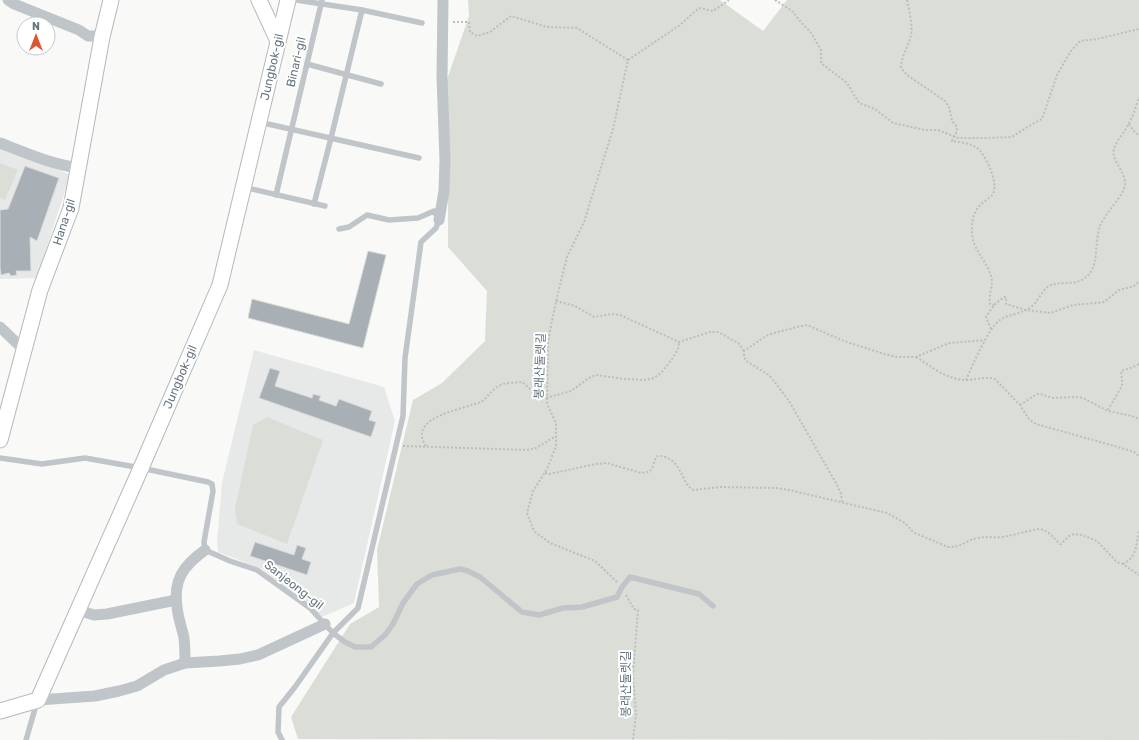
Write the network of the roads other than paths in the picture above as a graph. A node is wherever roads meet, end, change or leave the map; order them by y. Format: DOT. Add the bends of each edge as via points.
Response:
graph roads {
  1 [pos="8,0"];
  2 [pos="111,0"];
  3 [pos="259,0"];
  4 [pos="288,0"];
  5 [pos="296,0"];
  6 [pos="443,0"];
  7 [pos="322,2"];
  8 [pos="362,10"];
  9 [pos="422,23"];
  10 [pos="102,37"];
  11 [pos="278,41"];
  12 [pos="307,64"];
  13 [pos="347,75"];
  14 [pos="381,84"];
  15 [pos="258,122"];
  16 [pos="292,130"];
  17 [pos="331,138"];
  18 [pos="0,143"];
  19 [pos="419,158"];
  20 [pos="79,168"];
  21 [pos="243,187"];
  22 [pos="276,195"];
  23 [pos="314,204"];
  24 [pos="325,206"];
  25 [pos="439,220"];
  26 [pos="339,229"];
  27 [pos="0,327"];
  28 [pos="24,350"];
  29 [pos="1,433"];
  30 [pos="0,458"];
  31 [pos="142,468"];
  32 [pos="205,550"];
  33 [pos="176,600"];
  34 [pos="713,606"];
  35 [pos="78,610"];
  36 [pos="325,624"];
  37 [pos="333,633"];
  38 [pos="185,663"];
  39 [pos="38,700"];
  40 [pos="0,711"];
  41 [pos="26,740"];
  42 [pos="282,740"];
  1 -- 10 [label="street" via="88,36"];
  2 -- 10 [label="street, Hana-gil"];
  3 -- 11 [label="street"];
  4 -- 11 [label="street, Jungbok-gil"];
  5 -- 7 [label="lane"];
  6 -- 25 [label="street" via="445,160 444,191"];
  7 -- 8 [label="lane"];
  7 -- 12 [label="lane, Binari-gil"];
  8 -- 9 [label="lane"];
  8 -- 13 [label="lane"];
  10 -- 20 [label="street, Hana-gil"];
  11 -- 15 [label="street, Jungbok-gil"];
  12 -- 13 [label="lane"];
  12 -- 16 [label="lane, Binari-gil"];
  13 -- 14 [label="lane"];
  13 -- 17 [label="lane"];
  15 -- 16 [label="lane"];
  15 -- 21 [label="street, Jungbok-gil"];
  16 -- 17 [label="lane"];
  16 -- 22 [label="lane, Binari-gil"];
  17 -- 19 [label="lane"];
  17 -- 23 [label="lane"];
  18 -- 20 [label="street" via="40,158"];
  20 -- 28 [label="street, Hana-gil" via="71,208 40,290"];
  21 -- 22 [label="lane"];
  21 -- 31 [label="street, Jungbok-gil" via="220,285"];
  22 -- 23 [label="lane"];
  23 -- 24 [label="lane"];
  25 -- 26 [label="lane" via="434,211 418,218 389,220 367,215 349,227"];
  25 -- 37 [label="lane" via="436,228 421,242 405,358 403,416 358,608"];
  27 -- 28 [label="street"];
  28 -- 29 [label="street, Hana-gil"];
  30 -- 31 [label="lane" via="42,464 85,458"];
  31 -- 32 [label="lane" via="212,484"];
  31 -- 35 [label="street, Jungbok-gil"];
  32 -- 33 [label="street" via="196,556 180,575"];
  32 -- 36 [label="lane, Sanjeong-gil" via="257,570 310,608"];
  33 -- 35 [label="street" via="106,614 94,615"];
  33 -- 38 [label="street" via="184,639"];
  34 -- 37 [label="lane, Sanjeong-gil" via="699,594 630,577 617,597 539,615 522,612 480,577 460,569 432,575 418,584 403,603 385,635 371,647 355,647"];
  35 -- 39 [label="street, Jungbok-gil"];
  36 -- 37 [label="lane, Sanjeong-gil"];
  36 -- 38 [label="street" via="258,655"];
  37 -- 42 [label="lane" via="279,707 278,732"];
  38 -- 39 [label="street" via="164,670 137,686 119,691 95,696"];
  39 -- 40 [label="street"];
  39 -- 41 [label="lane"];
}
